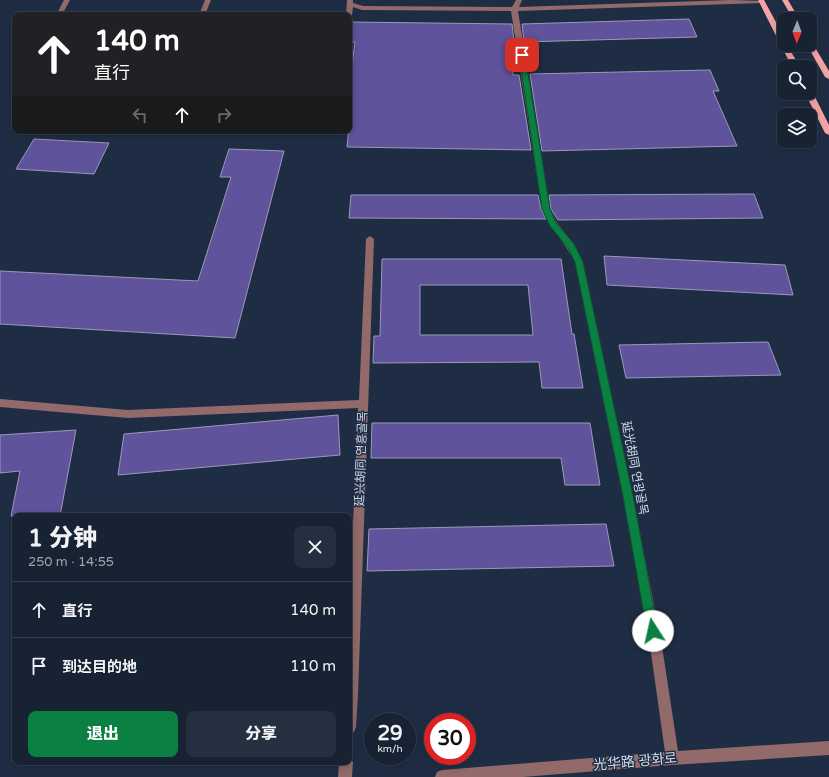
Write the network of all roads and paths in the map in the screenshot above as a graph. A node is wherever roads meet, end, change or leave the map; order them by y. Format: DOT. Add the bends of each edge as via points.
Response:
graph roads {
  1 [pos="67,0"];
  2 [pos="208,0"];
  3 [pos="519,0"];
  4 [pos="784,0"];
  5 [pos="761,1"];
  6 [pos="350,2"];
  7 [pos="514,9"];
  8 [pos="61,12"];
  9 [pos="203,12"];
  10 [pos="349,12"];
  11 [pos="792,12"];
  12 [pos="777,30"];
  13 [pos="815,52"];
  14 [pos="829,77"];
  15 [pos="812,100"];
  16 [pos="829,133"];
  17 [pos="370,239"];
  18 [pos="0,403"];
  19 [pos="364,404"];
  20 [pos="352,694"];
  21 [pos="829,748"];
  22 [pos="672,758"];
  23 [pos="346,765"];
  24 [pos="345,777"];
  25 [pos="442,777"];
  1 -- 8 [label="street"];
  2 -- 9 [label="street"];
  3 -- 7 [label="street"];
  4 -- 11 [label="main road"];
  5 -- 7 [label="street"];
  5 -- 12 [label="main road"];
  6 -- 7 [label="street" via="362,8"];
  6 -- 10 [label="street"];
  7 -- 22 [label="street, 延光胡同 연광골목" via="546,209 579,262 628,496 656,646"];
  13 -- 14 [label="main road"];
  15 -- 16 [label="main road"];
  17 -- 19 [label="street, 延兴胡同 연흥골목"];
  18 -- 19 [label="street" via="128,414"];
  19 -- 20 [label="street, 延兴胡同 연흥골목"];
  21 -- 22 [label="street, 光华路 광화로"];
  22 -- 25 [label="street, 光华路 광화로"];
  23 -- 24 [label="street"];
}
